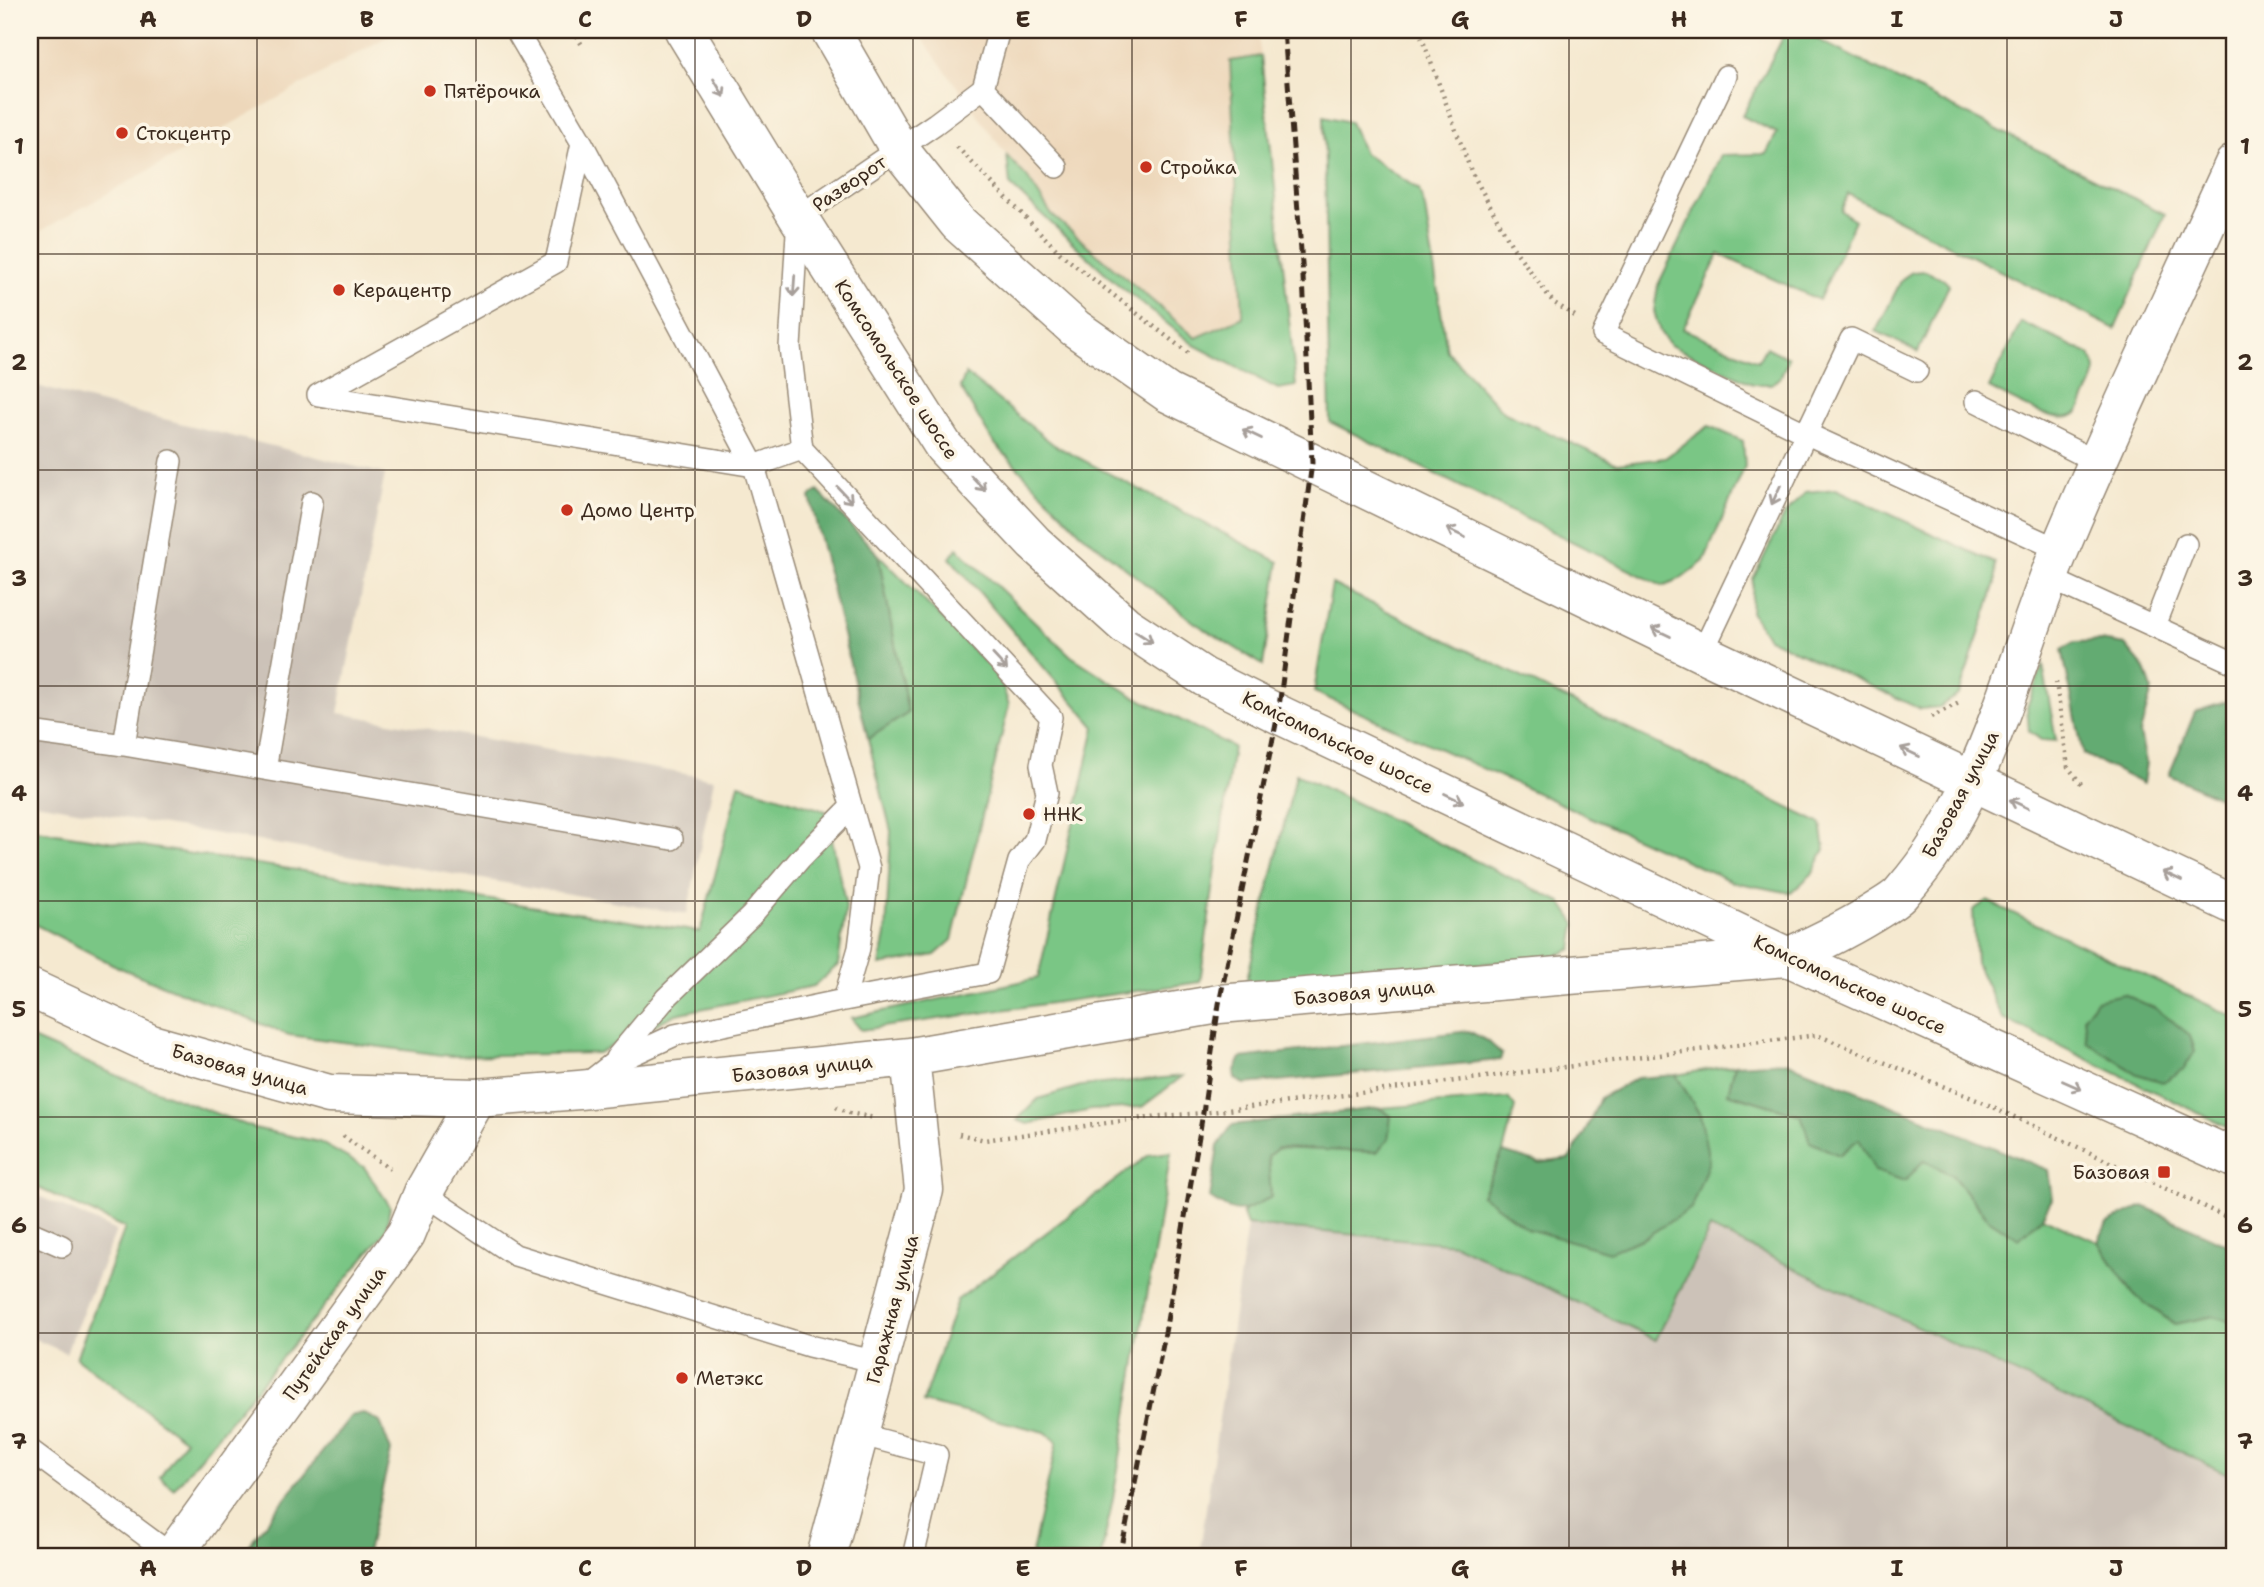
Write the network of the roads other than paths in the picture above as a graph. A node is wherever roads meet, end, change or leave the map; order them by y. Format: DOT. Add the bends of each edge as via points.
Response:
graph roads {
  1 [pos="516,30"];
  2 [pos="684,30"];
  3 [pos="830,30"];
  4 [pos="999,30"];
  5 [pos="1726,76"];
  6 [pos="983,88"];
  7 [pos="582,143"];
  8 [pos="900,149"];
  9 [pos="2234,164"];
  10 [pos="1057,167"];
  11 [pos="798,218"];
  12 [pos="1916,371"];
  13 [pos="1976,401"];
  14 [pos="1805,433"];
  15 [pos="802,449"];
  16 [pos="171,461"];
  17 [pos="2097,462"];
  18 [pos="754,466"];
  19 [pos="312,502"];
  20 [pos="2186,544"];
  21 [pos="2054,564"];
  22 [pos="2154,626"];
  23 [pos="1702,653"];
  24 [pos="2234,663"];
  25 [pos="30,732"];
  26 [pos="124,745"];
  27 [pos="265,769"];
  28 [pos="1972,782"];
  29 [pos="851,807"];
  30 [pos="672,839"];
  31 [pos="2234,905"];
  32 [pos="1788,957"];
  33 [pos="30,988"];
  34 [pos="844,1000"];
  35 [pos="910,1057"];
  36 [pos="612,1064"];
  37 [pos="579,1090"];
  38 [pos="477,1098"];
  39 [pos="2234,1158"];
  40 [pos="423,1193"];
  41 [pos="30,1232"];
  42 [pos="62,1246"];
  43 [pos="878,1362"];
  44 [pos="859,1434"];
  45 [pos="30,1450"];
  46 [pos="173,1556"];
  47 [pos="826,1557"];
  48 [pos="913,1557"];
  1 -- 7 [label="lane"];
  2 -- 11 [label="street, Комсомольское шоссе, one-way"];
  3 -- 8 [label="street"];
  4 -- 6 [label="lane"];
  5 -- 14 [label="lane" via="1603,334"];
  6 -- 8 [label="lane, Разворот"];
  6 -- 10 [label="lane"];
  7 -- 18 [label="lane"];
  7 -- 18 [label="lane" via="556,262 318,395"];
  8 -- 11 [label="lane, Разворот"];
  23 -- 8 [label="street, one-way" via="1168,393 1075,328 958,223"];
  9 -- 17 [label="street, Базовая улица"];
  11 -- 15 [label="lane, one-way" via="789,347"];
  11 -- 32 [label="street, Комсомольское шоссе, one-way" via="944,447 1034,543 1125,625 1204,677"];
  12 -- 14 [label="lane" via="1851,339"];
  13 -- 17 [label="lane"];
  14 -- 21 [label="lane"];
  14 -- 23 [label="lane, one-way"];
  15 -- 18 [label="lane"];
  15 -- 34 [label="lane, one-way" via="1051,717 1041,765 1047,793 1035,840 1019,861 988,973"];
  16 -- 26 [label="lane"];
  17 -- 21 [label="street, Базовая улица"];
  18 -- 29 [label="lane"];
  19 -- 27 [label="lane"];
  20 -- 22 [label="lane"];
  21 -- 22 [label="lane"];
  21 -- 28 [label="street, Базовая улица" via="1997,727"];
  22 -- 24 [label="lane"];
  28 -- 23 [label="street, one-way"];
  25 -- 26 [label="lane"];
  26 -- 27 [label="lane"];
  27 -- 30 [label="lane"];
  31 -- 28 [label="street, one-way"];
  28 -- 32 [label="street, Базовая улица" via="1938,844 1900,895 1850,929"];
  29 -- 34 [label="lane" via="869,868 859,948"];
  29 -- 36 [label="lane" via="751,916 666,998"];
  32 -- 35 [label="street, Базовая улица" via="1219,1004"];
  32 -- 39 [label="street, Комсомольское шоссе, one-way"];
  33 -- 38 [label="street, Базовая улица" via="151,1044 329,1094"];
  34 -- 36 [label="lane" via="675,1035"];
  35 -- 37 [label="street, Базовая улица"];
  35 -- 43 [label="street, Гаражная улица" via="924,1190"];
  36 -- 37 [label="lane"];
  37 -- 38 [label="street, Базовая улица"];
  38 -- 40 [label="street, Путейская улица"];
  40 -- 43 [label="lane" via="515,1255 809,1346"];
  40 -- 46 [label="street, Путейская улица" via="406,1234"];
  41 -- 42 [label="lane"];
  43 -- 44 [label="street, Гаражная улица"];
  44 -- 47 [label="street, Гаражная улица"];
  44 -- 48 [label="lane" via="937,1455"];
  45 -- 46 [label="lane"];
}
